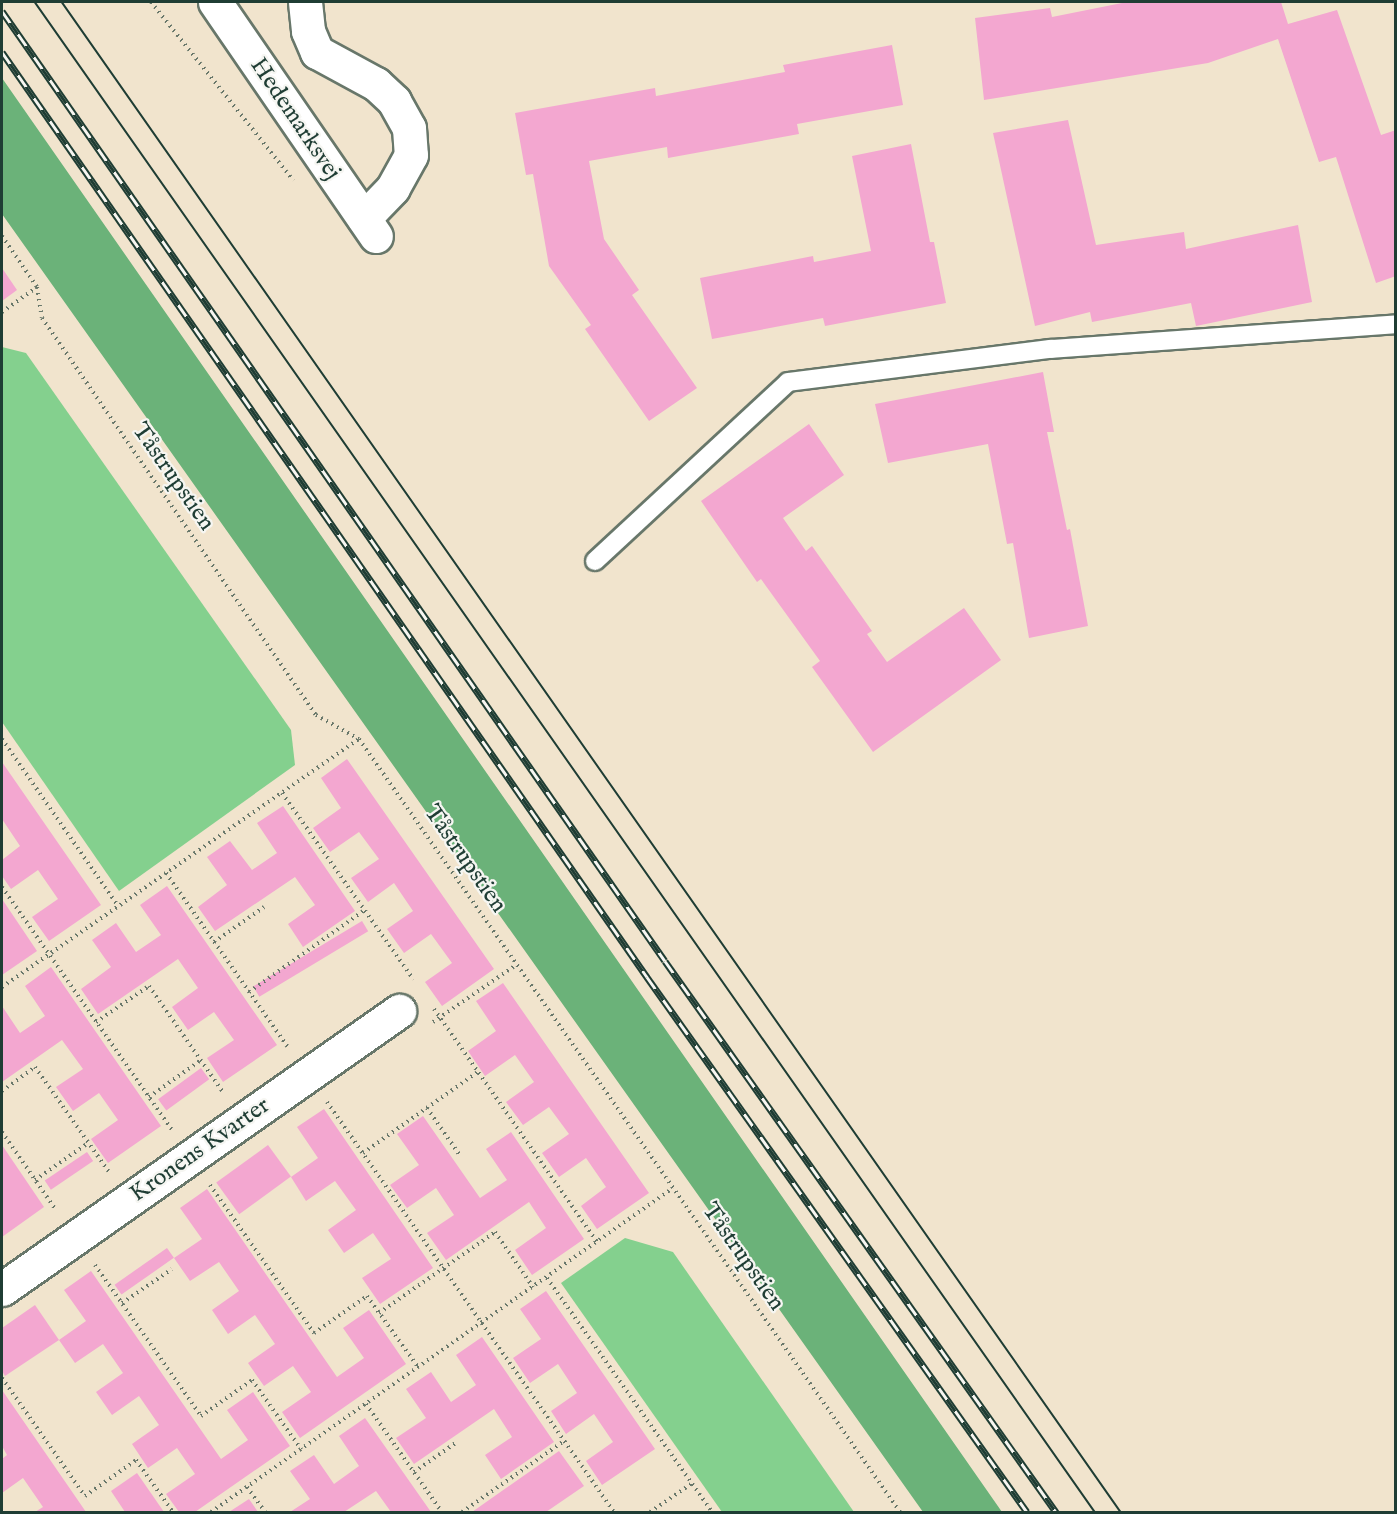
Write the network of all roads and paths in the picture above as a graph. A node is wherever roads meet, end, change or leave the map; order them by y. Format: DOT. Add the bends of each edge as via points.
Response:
graph roads {
  1 [pos="151,2"];
  2 [pos="215,2"];
  3 [pos="305,2"];
  4 [pos="297,187"];
  5 [pos="2,236"];
  6 [pos="38,287"];
  7 [pos="2,312"];
  8 [pos="1395,324"];
  9 [pos="596,561"];
  10 [pos="2,739"];
  11 [pos="359,739"];
  12 [pos="282,793"];
  13 [pos="166,873"];
  14 [pos="118,906"];
  15 [pos="264,907"];
  16 [pos="364,910"];
  17 [pos="214,942"];
  18 [pos="516,965"];
  19 [pos="2,987"];
  20 [pos="249,992"];
  21 [pos="409,999"];
  22 [pos="433,1007"];
  23 [pos="440,1017"];
  24 [pos="96,1022"];
  25 [pos="201,1060"];
  26 [pos="478,1072"];
  27 [pos="308,1075"];
  28 [pos="2,1091"];
  29 [pos="149,1097"];
  30 [pos="427,1108"];
  31 [pos="243,1120"];
  32 [pos="2,1132"];
  33 [pos="88,1143"];
  34 [pos="363,1153"];
  35 [pos="459,1154"];
  36 [pos="35,1180"];
  37 [pos="673,1188"];
  38 [pos="129,1200"];
  39 [pos="75,1237"];
  40 [pos="597,1242"];
  41 [pos="444,1268"];
  42 [pos="172,1269"];
  43 [pos="547,1278"];
  44 [pos="533,1287"];
  45 [pos="2,1289"];
  46 [pos="122,1304"];
  47 [pos="380,1313"];
  48 [pos="482,1323"];
  49 [pos="2,1378"];
  50 [pos="366,1404"];
  51 [pos="564,1441"];
  52 [pos="457,1442"];
  53 [pos="301,1449"];
  54 [pos="414,1472"];
  55 [pos="692,1484"];
  56 [pos="247,1487"];
  57 [pos="173,1512"];
  58 [pos="211,1512"];
  59 [pos="265,1512"];
  60 [pos="442,1512"];
  61 [pos="462,1512"];
  62 [pos="614,1512"];
  63 [pos="650,1512"];
  64 [pos="712,1512"];
  65 [pos="900,1512"];
  1 -- 4 [label="path"];
  2 -- 3 [label="street, Hedemarksvej" via="370,227 411,155 409,128 394,101 376,84 317,52 308,31"];
  5 -- 6 [label="path, Tåstrupstien"];
  6 -- 7 [label="path"];
  6 -- 11 [label="path, Tåstrupstien" via="42,318 316,716"];
  8 -- 9 [label="lane" via="1052,349 788,382"];
  10 -- 14 [label="path"];
  11 -- 12 [label="path"];
  11 -- 18 [label="path, Tåstrupstien"];
  12 -- 13 [label="path"];
  12 -- 16 [label="path"];
  13 -- 14 [label="path"];
  13 -- 17 [label="path"];
  14 -- 19 [label="path"];
  15 -- 17 [label="path"];
  16 -- 20 [label="path"];
  16 -- 21 [label="path"];
  17 -- 20 [label="path"];
  18 -- 23 [label="path"];
  18 -- 37 [label="path, Tåstrupstien"];
  20 -- 27 [label="path"];
  21 -- 23 [label="path" via="422,1029"];
  21 -- 27 [label="street, Kronens Kvarter"];
  22 -- 23 [label="path"];
  23 -- 26 [label="path"];
  24 -- 25 [label="path" via="148,986"];
  25 -- 29 [label="path"];
  25 -- 31 [label="path"];
  26 -- 30 [label="path"];
  26 -- 40 [label="path"];
  27 -- 31 [label="street, Kronens Kvarter"];
  27 -- 34 [label="path"];
  28 -- 33 [label="path" via="35,1067"];
  30 -- 34 [label="path"];
  30 -- 35 [label="path"];
  31 -- 38 [label="street, Kronens Kvarter"];
  32 -- 36 [label="path"];
  33 -- 36 [label="path"];
  33 -- 38 [label="path"];
  34 -- 41 [label="path"];
  36 -- 39 [label="path"];
  37 -- 40 [label="path"];
  37 -- 65 [label="path, Tåstrupstien"];
  38 -- 39 [label="street, Kronens Kvarter"];
  39 -- 45 [label="street, Kronens Kvarter"];
  39 -- 46 [label="path"];
  40 -- 43 [label="path"];
  41 -- 44 [label="path" via="495,1232"];
  41 -- 47 [label="path"];
  41 -- 48 [label="path"];
  42 -- 46 [label="path"];
  43 -- 44 [label="path"];
  43 -- 55 [label="path"];
  44 -- 48 [label="path"];
  46 -- 53 [label="path" via="201,1416 252,1380"];
  48 -- 50 [label="path"];
  48 -- 51 [label="path"];
  49 -- 57 [label="path" via="85,1496 136,1460"];
  50 -- 53 [label="path"];
  50 -- 54 [label="path"];
  51 -- 61 [label="path"];
  51 -- 62 [label="path"];
  52 -- 54 [label="path"];
  53 -- 56 [label="path"];
  54 -- 60 [label="path"];
  55 -- 63 [label="path"];
  55 -- 64 [label="path"];
  56 -- 58 [label="path"];
  56 -- 59 [label="path"];
}
